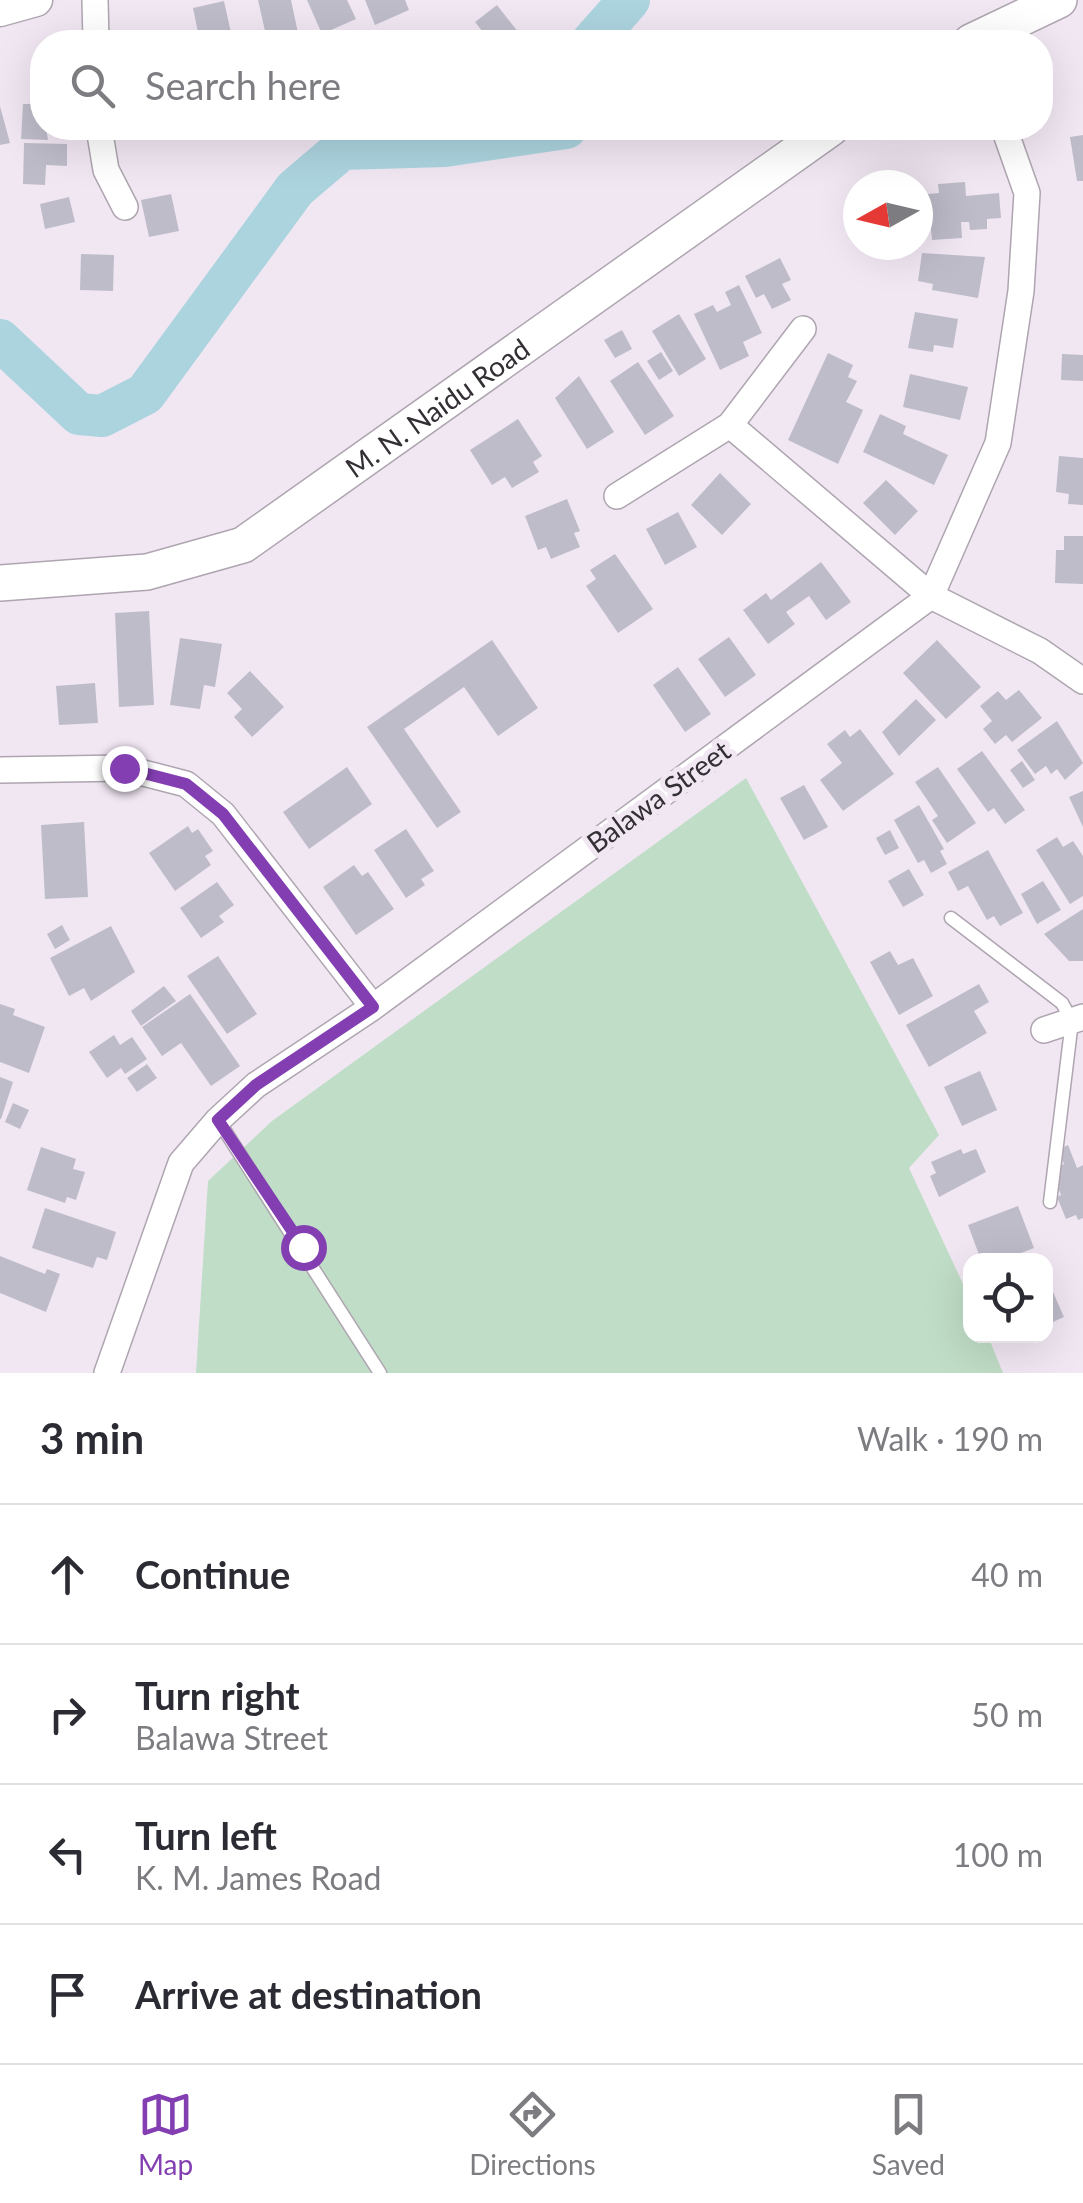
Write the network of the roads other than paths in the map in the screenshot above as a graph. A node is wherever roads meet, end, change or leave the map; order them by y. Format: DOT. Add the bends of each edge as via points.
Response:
graph roads {
  1 [pos="36,0"];
  2 [pos="95,0"];
  3 [pos="1059,0"];
  4 [pos="0,10"];
  5 [pos="96,30"];
  6 [pos="997,30"];
  7 [pos="101,140"];
  8 [pos="814,140"];
  9 [pos="1008,140"];
  10 [pos="125,207"];
  11 [pos="802,329"];
  12 [pos="730,424"];
  13 [pos="618,496"];
  14 [pos="0,583"];
  15 [pos="932,596"];
  16 [pos="1082,676"];
  17 [pos="0,770"];
  18 [pos="951,918"];
  19 [pos="373,1007"];
  20 [pos="1078,1019"];
  21 [pos="1044,1030"];
  22 [pos="218,1120"];
  23 [pos="1050,1202"];
  24 [pos="107,1373"];
  25 [pos="380,1373"];
  1 -- 4 [label="street"];
  2 -- 5 [label="street"];
  3 -- 6 [label="main road"];
  7 -- 10 [label="street" via="106,170"];
  8 -- 14 [label="main road, M. N. Naidu Road" via="243,545 148,572"];
  9 -- 15 [label="street" via="1027,193 998,443"];
  11 -- 12 [label="street"];
  12 -- 13 [label="street"];
  12 -- 15 [label="street"];
  15 -- 16 [label="street"];
  15 -- 19 [label="street, Balawa Street"];
  17 -- 19 [label="street" via="124,768 186,784 223,814"];
  18 -- 20 [label="lane"];
  19 -- 22 [label="street, Balawa Street" via="256,1085"];
  20 -- 21 [label="street"];
  20 -- 23 [label="lane"];
  22 -- 24 [label="street, Balawa Street" via="181,1163"];
  22 -- 25 [label="lane"];
}
